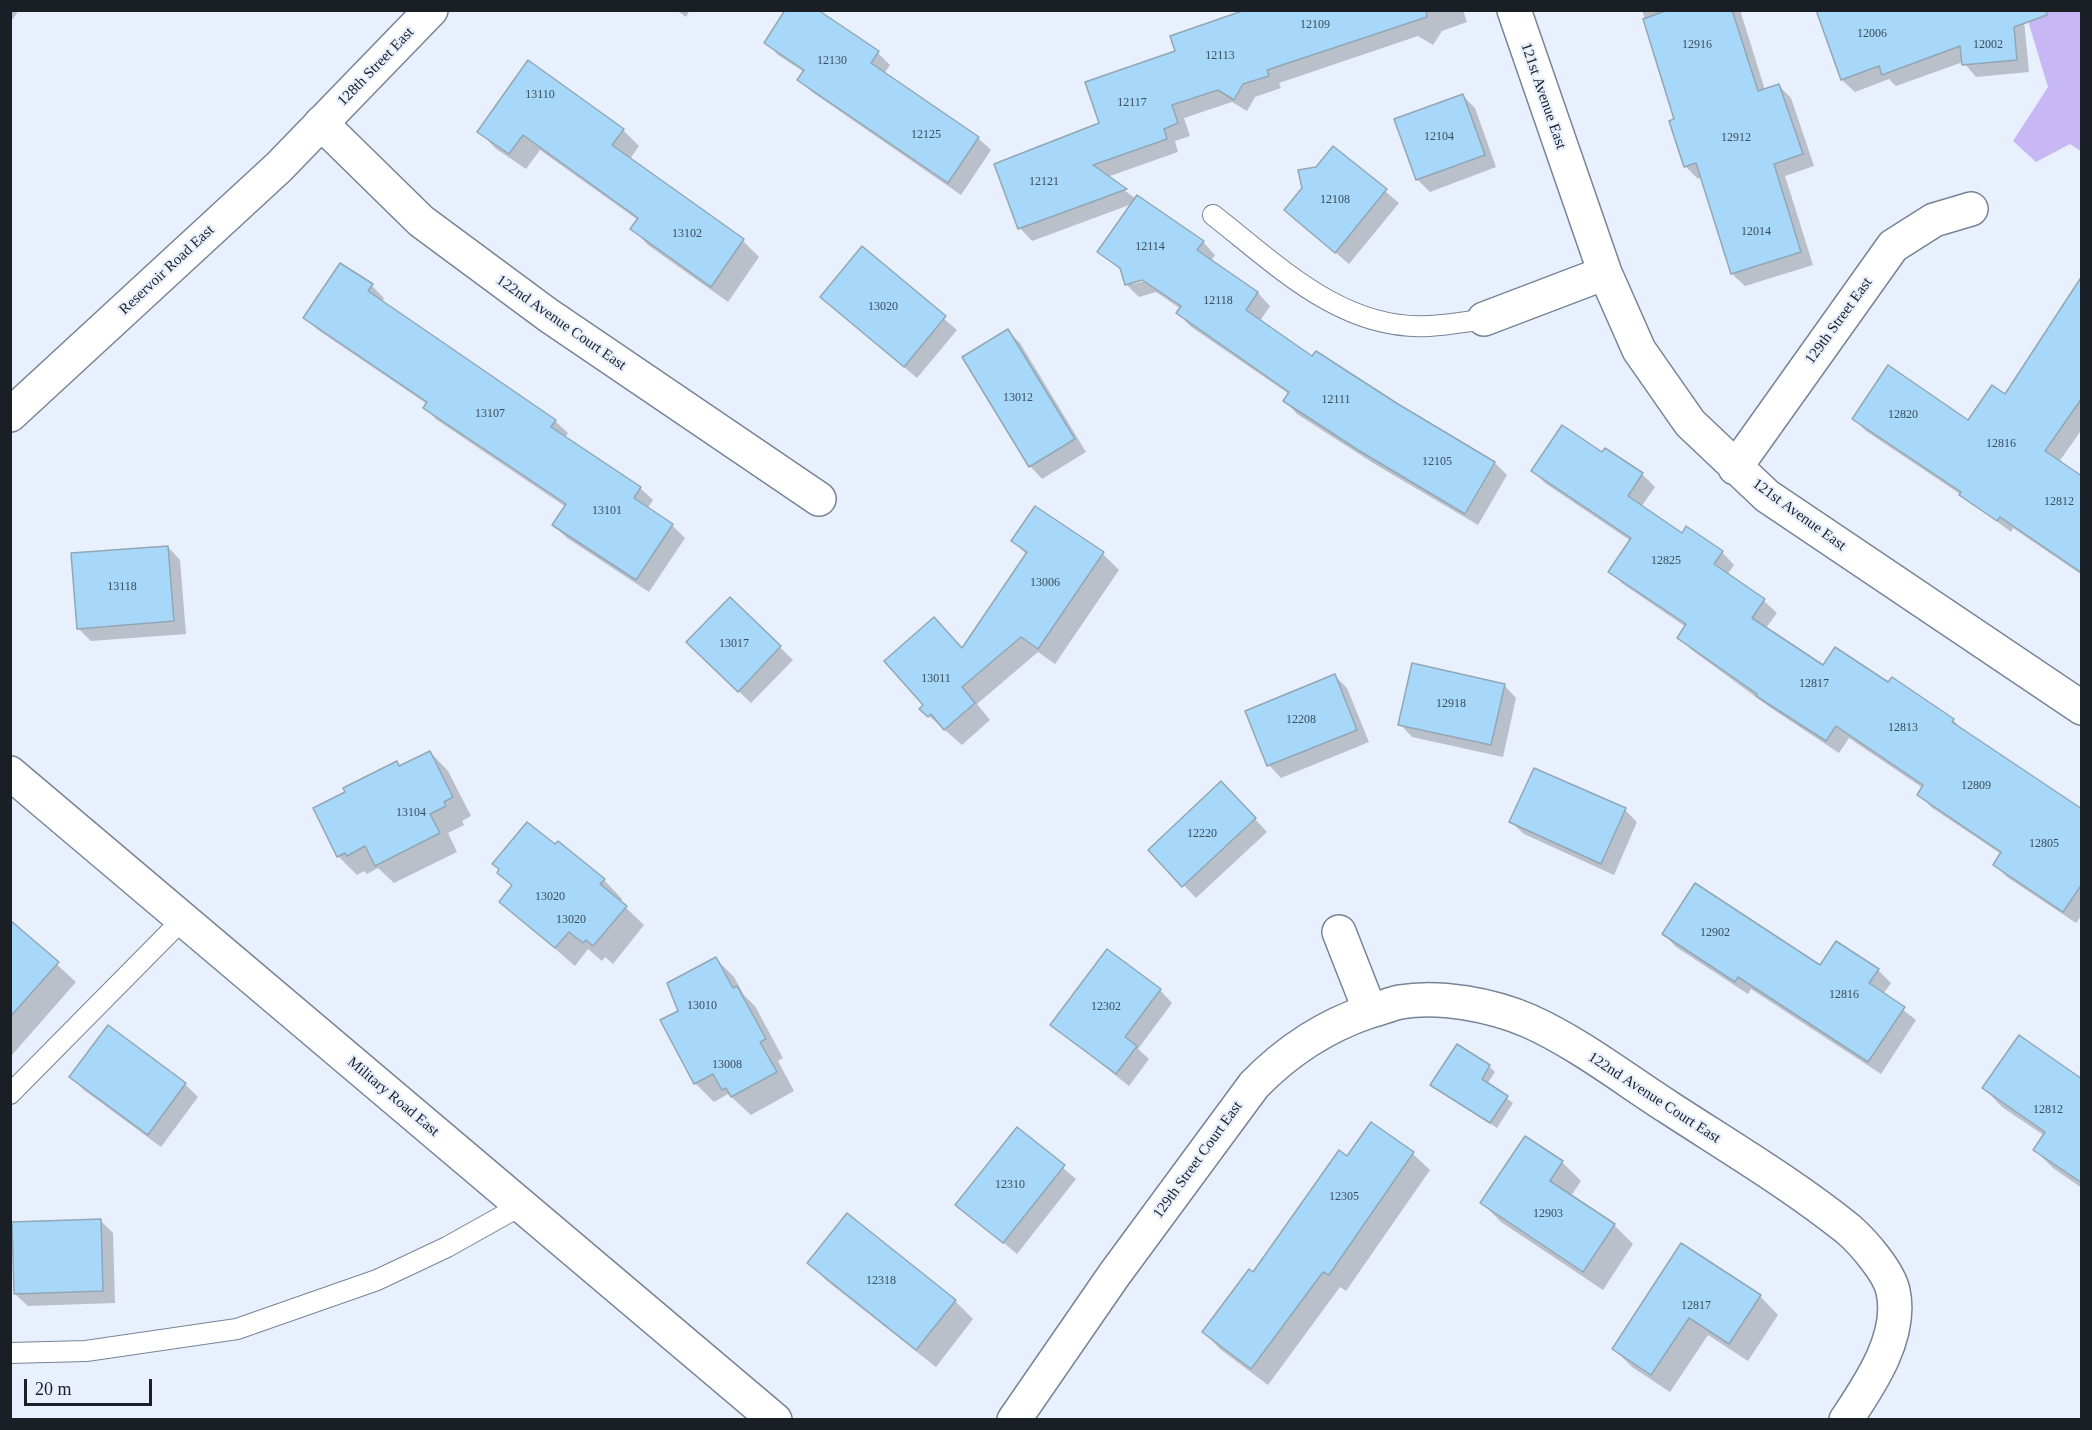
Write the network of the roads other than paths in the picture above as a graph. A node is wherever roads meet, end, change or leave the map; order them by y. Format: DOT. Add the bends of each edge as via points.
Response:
graph roads {
  1 [pos="431,10"];
  2 [pos="1514,10"];
  3 [pos="321,123"];
  4 [pos="1971,209"];
  5 [pos="1213,215"];
  6 [pos="1605,273"];
  7 [pos="1484,319"];
  8 [pos="10,415"];
  9 [pos="1735,468"];
  10 [pos="819,499"];
  11 [pos="2082,708"];
  12 [pos="10,773"];
  13 [pos="183,919"];
  14 [pos="1339,932"];
  15 [pos="1370,1011"];
  16 [pos="10,1094"];
  17 [pos="522,1205"];
  18 [pos="10,1353"];
  19 [pos="776,1419"];
  20 [pos="1014,1419"];
  21 [pos="1846,1419"];
  1 -- 3 [label="street, 128th Street East"];
  2 -- 6 [label="street, 121st Avenue East"];
  3 -- 8 [label="street, Reservoir Road East" via="279,167"];
  3 -- 10 [label="street, 122nd Avenue Court East" via="422,221 548,315"];
  4 -- 9 [label="street, 129th Street East" via="1934,220 1893,246"];
  5 -- 7 [label="lane" via="1322,299 1353,313 1385,322 1428,326"];
  6 -- 7 [label="street"];
  6 -- 9 [label="street, 121st Avenue East" via="1640,350 1690,423"];
  9 -- 11 [label="street, 121st Avenue East" via="1767,496"];
  12 -- 13 [label="street, Military Road East"];
  13 -- 16 [label="lane"];
  13 -- 17 [label="street, Military Road East"];
  14 -- 15 [label="street"];
  15 -- 20 [label="street, 129th Street Court East" via="1314,1036 1254,1085"];
  15 -- 21 [label="street, 122nd Avenue Court East" via="1401,1002 1444,1002 1492,1009 1529,1021 1757,1164 1849,1230 1874,1257 1893,1290 1893,1328 1870,1383"];
  17 -- 18 [label="lane" via="377,1280 237,1329 86,1351"];
  17 -- 19 [label="street, Military Road East"];
}
